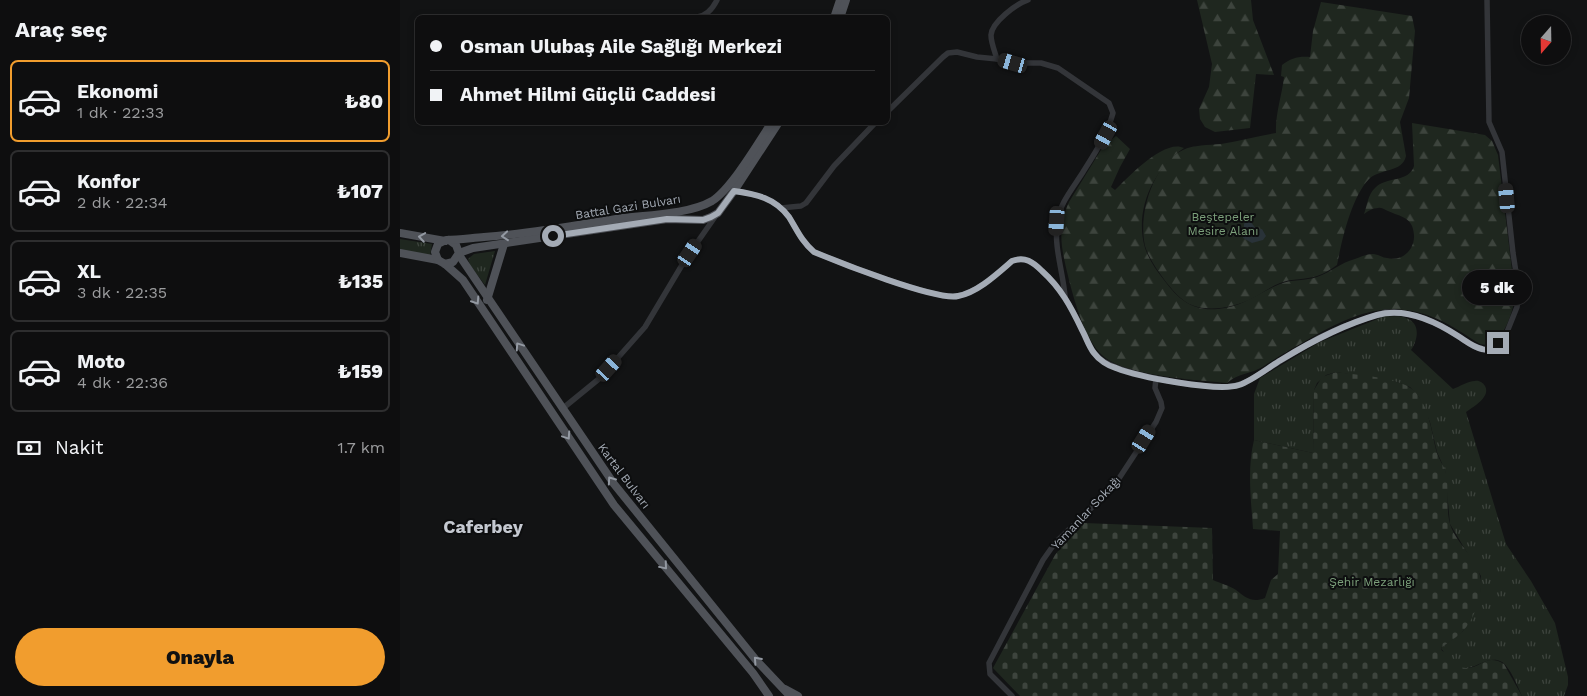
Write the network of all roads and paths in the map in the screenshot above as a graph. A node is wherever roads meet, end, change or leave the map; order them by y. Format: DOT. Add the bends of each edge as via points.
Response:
graph roads {
  1 [pos="717,0"];
  2 [pos="840,0"];
  3 [pos="846,0"];
  4 [pos="1028,0"];
  5 [pos="1487,0"];
  6 [pos="701,15"];
  7 [pos="835,15"];
  8 [pos="841,15"];
  9 [pos="997,59"];
  10 [pos="890,109"];
  11 [pos="770,125"];
  12 [pos="777,125"];
  13 [pos="873,125"];
  14 [pos="725,190"];
  15 [pos="734,191"];
  16 [pos="708,202"];
  17 [pos="781,208"];
  18 [pos="718,213"];
  19 [pos="700,220"];
  20 [pos="400,233"];
  21 [pos="703,234"];
  22 [pos="447,240"];
  23 [pos="504,244"];
  24 [pos="400,253"];
  25 [pos="459,254"];
  26 [pos="441,262"];
  27 [pos="1065,296"];
  28 [pos="487,300"];
  29 [pos="1156,378"];
  30 [pos="562,409"];
  31 [pos="784,688"];
  32 [pos="769,696"];
  33 [pos="790,696"];
  34 [pos="798,696"];
  35 [pos="1012,696"];
  1 -- 6 [label="street" via="710,11"];
  2 -- 7 [label="main road"];
  3 -- 8 [label="main road"];
  4 -- 9 [label="street" via="1009,11 994,28 991,39"];
  5 -- 29 [label="street" via="1489,116 1502,152 1519,292 1513,320 1498,343 1483,350 1423,318 1385,312 1318,338 1236,386"];
  9 -- 10 [label="street" via="948,53"];
  9 -- 27 [label="street" via="1013,63 1042,63 1058,68 1113,109 1106,135 1068,193 1057,221 1056,237"];
  11 -- 14 [label="main road, Battal Gazi Bulvarı"];
  12 -- 15 [label="main road"];
  13 -- 17 [label="street" via="834,166 806,203"];
  14 -- 15 [label="main road"];
  14 -- 16 [label="main road, Battal Gazi Bulvarı"];
  15 -- 17 [label="street" via="770,199"];
  15 -- 18 [label="main road"];
  16 -- 19 [label="main road"];
  16 -- 22 [label="main road, Battal Gazi Bulvarı, one-way" via="677,212 550,230"];
  17 -- 27 [label="street" via="814,252 903,284 956,297 986,282 1012,261 1022,258 1036,264"];
  18 -- 19 [label="main road, Battal Gazi Bulvarı"];
  18 -- 21 [label="street"];
  19 -- 21 [label="street"];
  19 -- 23 [label="main road, Battal Gazi Bulvarı" via="667,219"];
  22 -- 20 [label="main road, one-way"];
  21 -- 30 [label="street" via="645,327 600,378"];
  22 -- 25 [label="main road" via="456,245"];
  22 -- 26 [label="main road" via="438,244 436,249 435,255"];
  23 -- 25 [label="main road, Battal Gazi Bulvarı" via="473,248"];
  23 -- 28 [label="main road"];
  24 -- 26 [label="main road"];
  25 -- 26 [label="main road" via="454,262"];
  25 -- 28 [label="main road, Kartal Bulvarı"];
  26 -- 32 [label="main road, Kartal Bulvarı, one-way" via="463,280 614,505"];
  27 -- 29 [label="street" via="1094,354 1116,368"];
  30 -- 28 [label="main road, Kartal Bulvarı, one-way"];
  29 -- 35 [label="street, Yamanlar Sokağı" via="1155,388 1162,408 1156,422 1114,486 1055,543 1043,560 990,662 990,674"];
  31 -- 30 [label="main road, Kartal Bulvarı, one-way" via="756,660 614,484"];
  31 -- 33 [label="main road, Kartal Bulvarı"];
  31 -- 34 [label="main road"];
}
